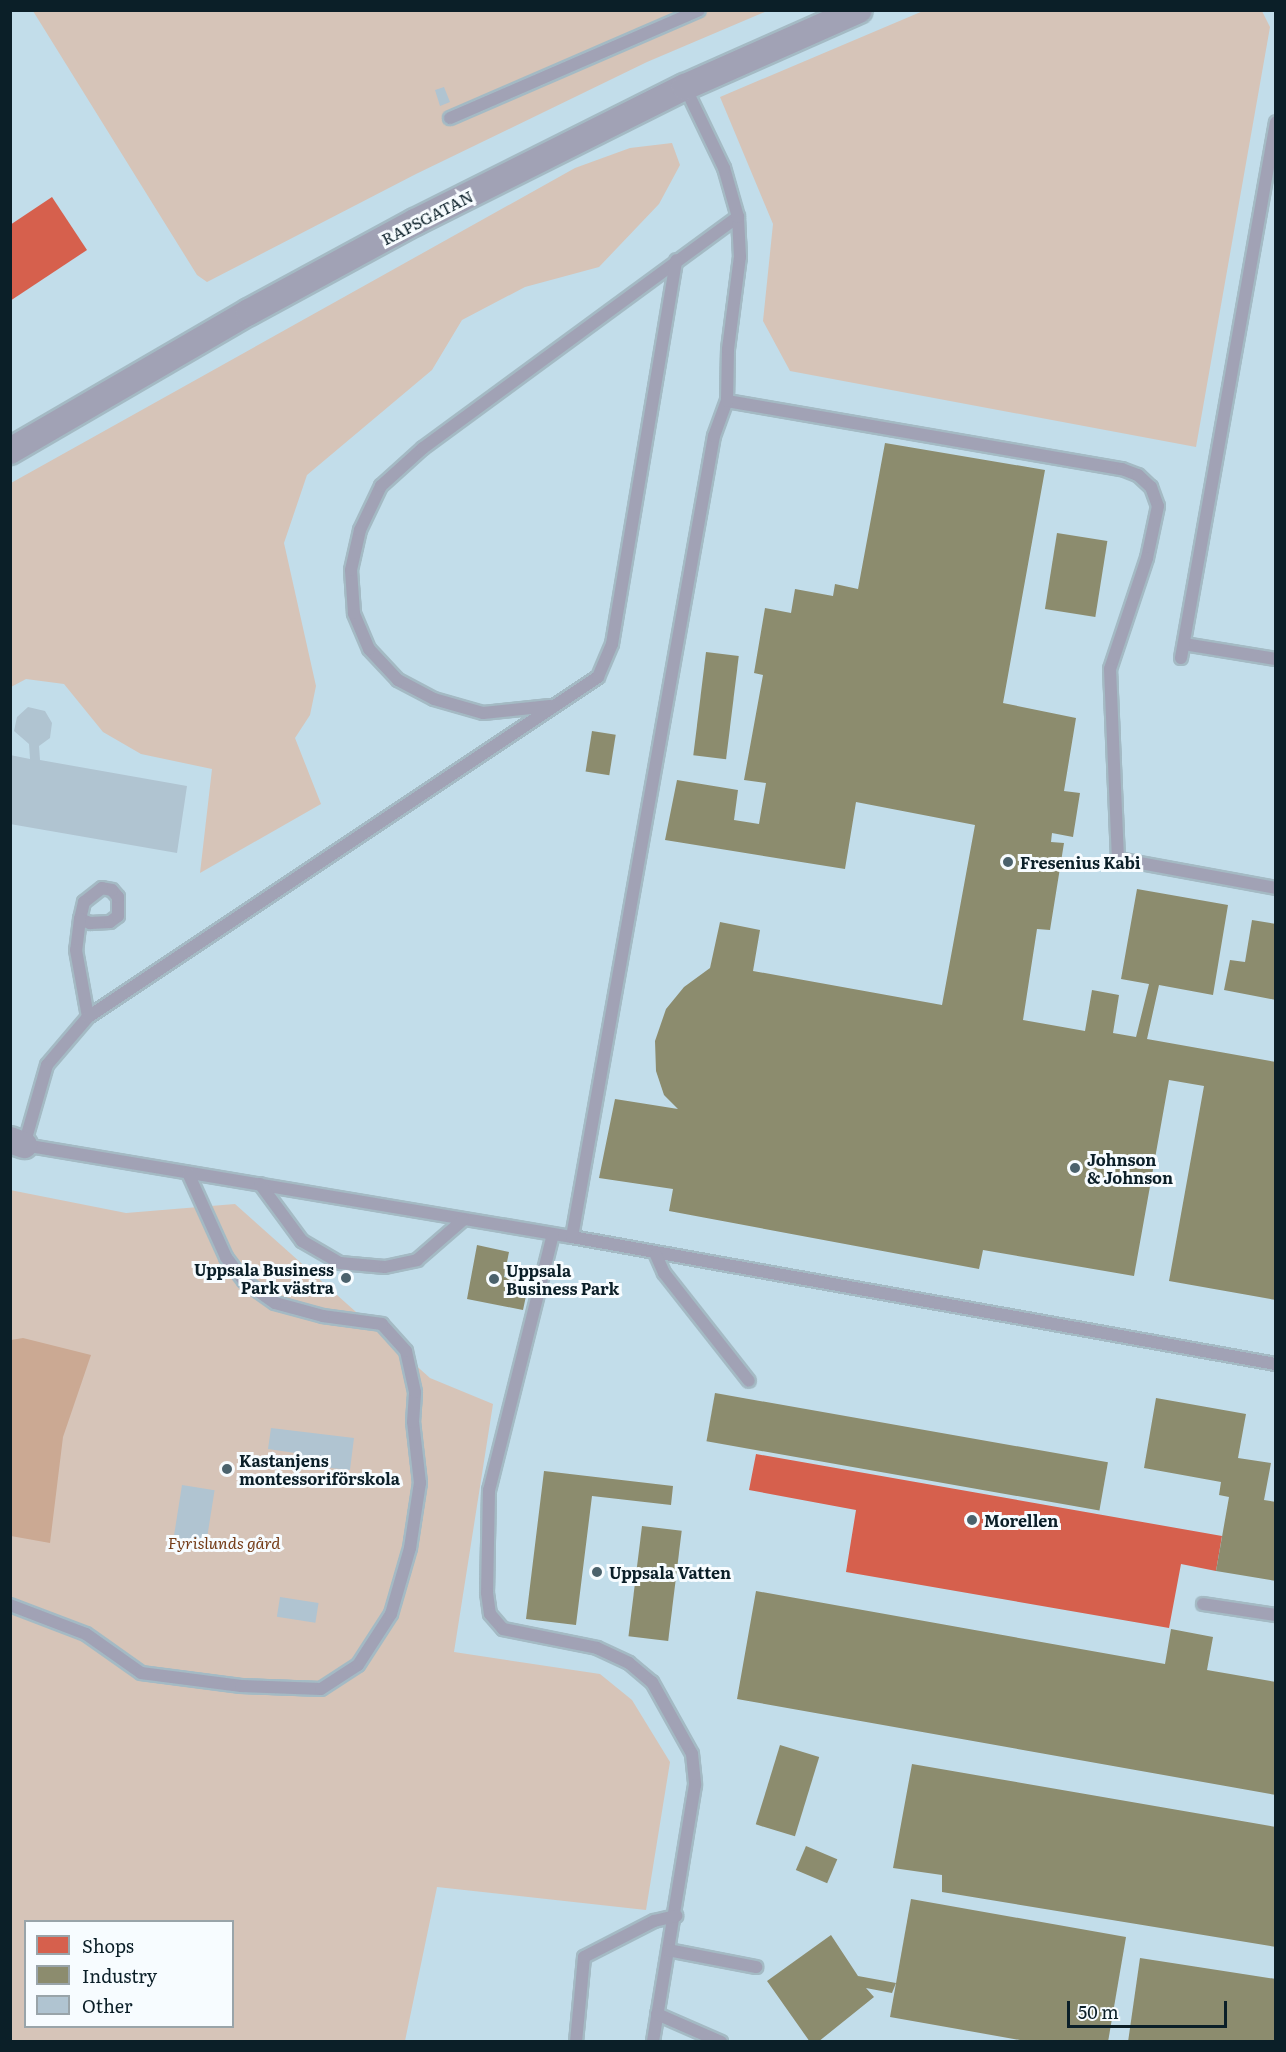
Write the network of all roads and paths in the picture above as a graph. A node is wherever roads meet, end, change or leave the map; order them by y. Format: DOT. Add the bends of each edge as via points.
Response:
graph roads {
  1 [pos="859,10"];
  2 [pos="695,11"];
  3 [pos="685,87"];
  4 [pos="450,118"];
  5 [pos="1275,122"];
  6 [pos="738,217"];
  7 [pos="676,260"];
  8 [pos="727,402"];
  9 [pos="10,452"];
  10 [pos="1184,644"];
  11 [pos="1181,658"];
  12 [pos="1275,659"];
  13 [pos="554,705"];
  14 [pos="1275,888"];
  15 [pos="80,919"];
  16 [pos="88,1017"];
  17 [pos="17,1142"];
  18 [pos="188,1173"];
  19 [pos="260,1184"];
  20 [pos="463,1220"];
  21 [pos="553,1234"];
  22 [pos="572,1237"];
  23 [pos="657,1255"];
  24 [pos="1275,1364"];
  25 [pos="749,1381"];
  26 [pos="1203,1604"];
  27 [pos="11,1606"];
  28 [pos="1275,1615"];
  29 [pos="676,1916"];
  30 [pos="668,1950"];
  31 [pos="756,1967"];
  32 [pos="657,2014"];
  33 [pos="576,2042"];
  34 [pos="652,2042"];
  35 [pos="721,2042"];
  1 -- 3 [label="street, RAPSGATAN"];
  2 -- 4 [label="lane"];
  3 -- 6 [label="lane" via="724,168"];
  3 -- 9 [label="street, RAPSGATAN" via="405,227 249,312"];
  5 -- 10 [label="lane"];
  6 -- 7 [label="lane"];
  6 -- 8 [label="lane" via="740,257 728,349"];
  7 -- 13 [label="lane" via="612,644 598,677"];
  7 -- 13 [label="lane" via="423,448 381,486 360,530 351,570 354,613 369,649 398,680 434,699 483,713"];
  8 -- 14 [label="lane" via="1122,469 1151,487 1158,506 1147,558 1110,669 1118,860"];
  8 -- 22 [label="lane" via="714,436"];
  10 -- 11 [label="lane"];
  10 -- 12 [label="lane"];
  13 -- 16 [label="lane"];
  15 -- 16 [label="lane" via="76,950"];
  16 -- 17 [label="lane" via="47,1065"];
  17 -- 18 [label="lane"];
  18 -- 19 [label="lane"];
  18 -- 27 [label="lane" via="226,1257 244,1281 275,1303 323,1316 382,1324 406,1351 415,1392 413,1422 420,1483 410,1548 391,1614 358,1665 321,1689 241,1686 141,1673 86,1634"];
  19 -- 20 [label="lane"];
  19 -- 20 [label="lane" via="302,1241 340,1263 385,1267 417,1260"];
  20 -- 21 [label="lane"];
  21 -- 22 [label="lane"];
  21 -- 29 [label="lane" via="489,1490 486,1561 490,1614 502,1629 597,1648 629,1663 652,1682 692,1754 695,1785"];
  22 -- 23 [label="lane"];
  23 -- 24 [label="lane"];
  23 -- 25 [label="lane" via="664,1273"];
  26 -- 28 [label="lane"];
  29 -- 30 [label="lane"];
  29 -- 33 [label="lane" via="654,1921 584,1957"];
  30 -- 31 [label="lane"];
  30 -- 32 [label="lane"];
  32 -- 34 [label="lane"];
  32 -- 35 [label="lane"];
}
